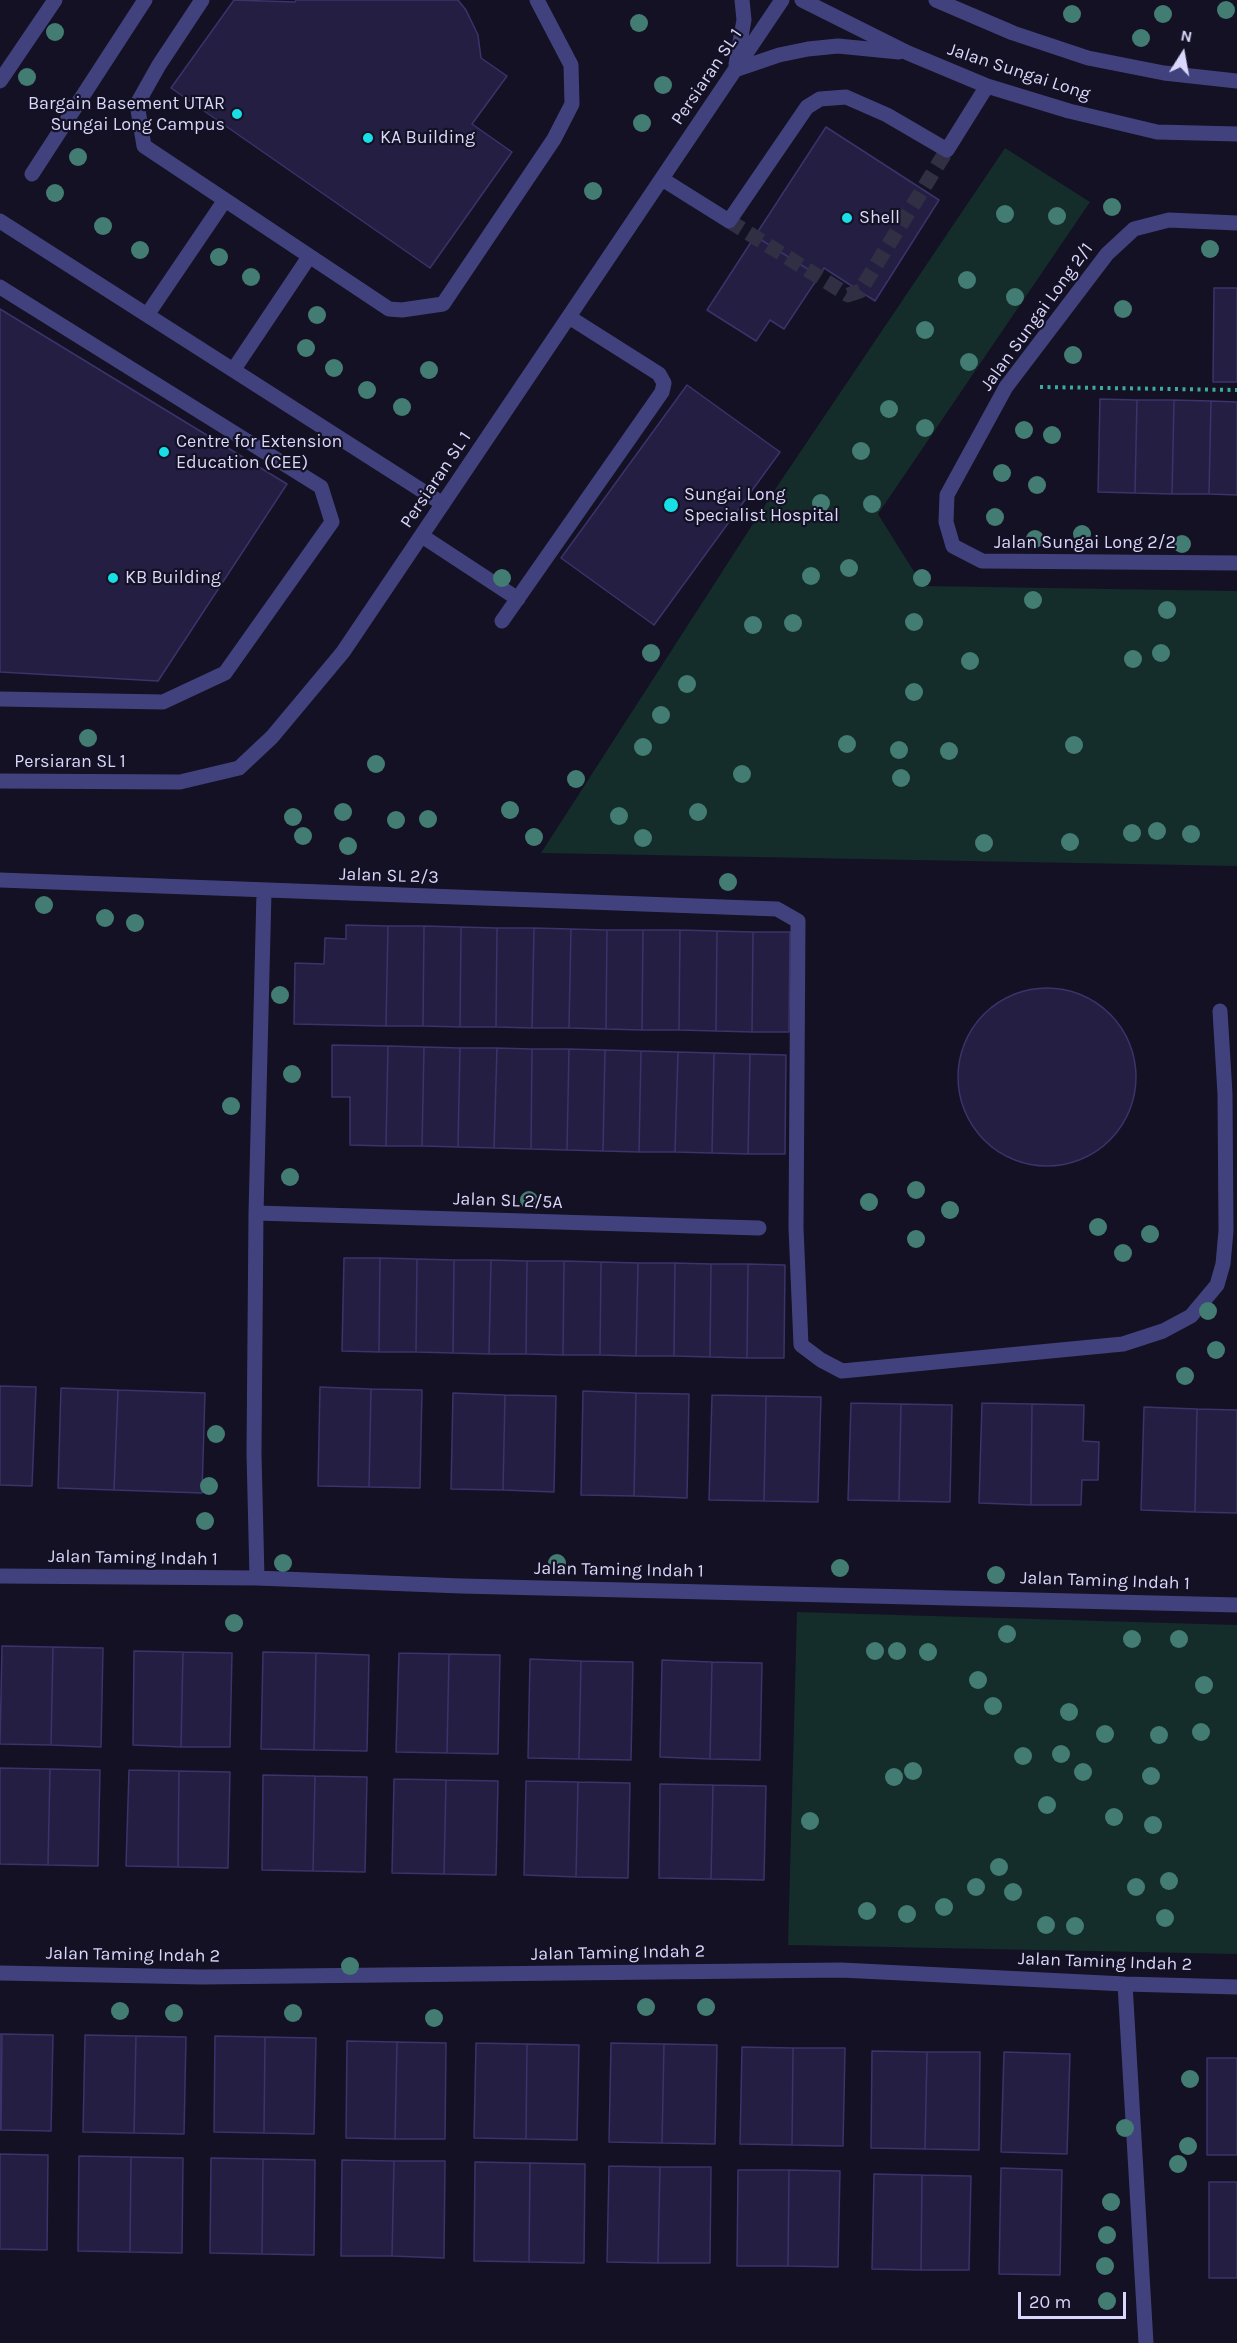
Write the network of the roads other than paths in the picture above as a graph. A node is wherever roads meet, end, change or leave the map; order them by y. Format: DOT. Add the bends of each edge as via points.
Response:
graph roads {
  1 [pos="55,0"];
  2 [pos="145,0"];
  3 [pos="202,0"];
  4 [pos="537,0"];
  5 [pos="742,0"];
  6 [pos="782,0"];
  7 [pos="802,0"];
  8 [pos="936,0"];
  9 [pos="908,53"];
  10 [pos="735,70"];
  11 [pos="0,81"];
  12 [pos="1237,81"];
  13 [pos="987,86"];
  14 [pos="1237,134"];
  15 [pos="32,174"];
  16 [pos="662,179"];
  17 [pos="225,200"];
  18 [pos="0,222"];
  19 [pos="1237,223"];
  20 [pos="309,256"];
  21 [pos="0,287"];
  22 [pos="147,315"];
  23 [pos="569,317"];
  24 [pos="234,369"];
  25 [pos="947,495"];
  26 [pos="443,504"];
  27 [pos="422,536"];
  28 [pos="1237,563"];
  29 [pos="518,599"];
  30 [pos="502,621"];
  31 [pos="0,699"];
  32 [pos="0,781"];
  33 [pos="0,880"];
  34 [pos="264,892"];
  35 [pos="1220,1011"];
  36 [pos="256,1214"];
  37 [pos="759,1228"];
  38 [pos="0,1576"];
  39 [pos="257,1578"];
  40 [pos="1237,1605"];
  41 [pos="0,1972"];
  42 [pos="1125,1984"];
  43 [pos="1237,1987"];
  44 [pos="1146,2343"];
  1 -- 11 [label="street"];
  2 -- 15 [label="street"];
  3 -- 17 [label="street" via="138,104 144,146"];
  4 -- 20 [label="street" via="571,65 572,104 554,139 443,304 388,309"];
  5 -- 10 [label="street" via="744,20"];
  6 -- 10 [label="street, Persiaran SL 1"];
  7 -- 9 [label="street, Jalan Sungai Long"];
  8 -- 12 [label="street, Jalan Sungai Long" via="1013,33 1088,58 1164,73"];
  9 -- 10 [label="street" via="838,46 779,55"];
  9 -- 13 [label="street, Jalan Sungai Long"];
  10 -- 16 [label="street, Persiaran SL 1"];
  13 -- 14 [label="street, Jalan Sungai Long" via="1157,132"];
  13 -- 16 [label="street" via="947,150 887,115 846,97 819,99 807,107 729,221"];
  16 -- 23 [label="street, Persiaran SL 1"];
  17 -- 20 [label="street"];
  17 -- 22 [label="street"];
  18 -- 22 [label="street"];
  19 -- 25 [label="street, Jalan Sungai Long 2/1" via="1169,220 1134,229 1107,254 1006,387"];
  20 -- 24 [label="street"];
  21 -- 31 [label="street" via="321,487 332,522 225,673 163,702"];
  22 -- 24 [label="street"];
  23 -- 26 [label="street, Persiaran SL 1"];
  23 -- 29 [label="street" via="659,374 664,383 662,392"];
  24 -- 26 [label="street"];
  25 -- 28 [label="street, Jalan Sungai Long 2/2" via="945,522 953,546 982,561"];
  26 -- 27 [label="street, Persiaran SL 1"];
  27 -- 29 [label="street"];
  27 -- 32 [label="street, Persiaran SL 1" via="343,652 272,736 239,768 180,782"];
  29 -- 30 [label="street"];
  33 -- 34 [label="street, Jalan SL 2/3"];
  34 -- 35 [label="street, Jalan SL 2/3" via="777,909 798,921 796,1228 801,1345 842,1371 1123,1344 1163,1331 1191,1316 1217,1285 1223,1264 1225,1094"];
  34 -- 36 [label="street"];
  36 -- 37 [label="street, Jalan SL 2/5A"];
  36 -- 39 [label="street"];
  38 -- 39 [label="street, Jalan Taming Indah 1"];
  39 -- 40 [label="street, Jalan Taming Indah 1"];
  41 -- 42 [label="street, Jalan Taming Indah 2" via="202,1977 841,1970"];
  42 -- 43 [label="street, Jalan Taming Indah 2"];
  42 -- 44 [label="street"];
}
